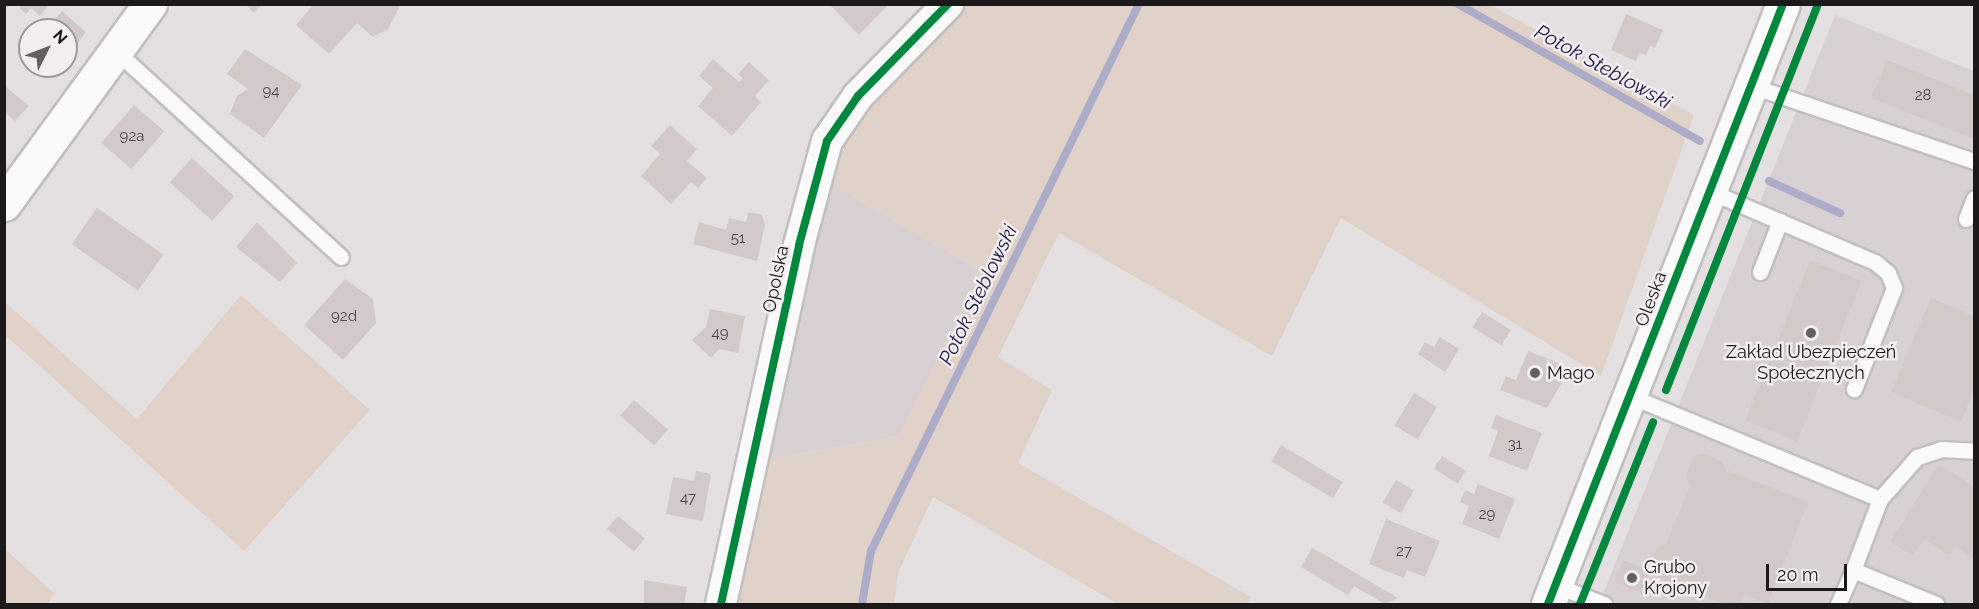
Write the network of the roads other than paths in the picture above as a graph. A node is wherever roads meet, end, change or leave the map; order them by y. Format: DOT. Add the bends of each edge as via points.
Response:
graph roads {
  1 [pos="150,4"];
  2 [pos="948,4"];
  3 [pos="1783,4"];
  4 [pos="116,51"];
  5 [pos="1752,86"];
  6 [pos="1974,161"];
  7 [pos="1709,191"];
  8 [pos="1974,198"];
  9 [pos="4,204"];
  10 [pos="1966,219"];
  11 [pos="1780,221"];
  12 [pos="341,257"];
  13 [pos="1760,272"];
  14 [pos="1854,389"];
  15 [pos="1629,396"];
  16 [pos="1974,451"];
  17 [pos="1880,499"];
  18 [pos="1853,570"];
  19 [pos="1551,595"];
  20 [pos="721,604"];
  21 [pos="1604,604"];
  22 [pos="1838,604"];
  23 [pos="1936,604"];
  1 -- 4 [label="street"];
  2 -- 20 [label="street, Opolska" via="858,96 827,141 801,235"];
  3 -- 5 [label="street, Oleska"];
  4 -- 9 [label="street"];
  4 -- 12 [label="lane"];
  5 -- 6 [label="lane"];
  5 -- 7 [label="street, Oleska"];
  7 -- 11 [label="lane"];
  7 -- 15 [label="street, Oleska"];
  8 -- 10 [label="lane"];
  11 -- 13 [label="lane"];
  11 -- 14 [label="lane" via="1875,262 1888,273 1894,288"];
  15 -- 17 [label="lane"];
  15 -- 19 [label="street, Oleska"];
  16 -- 17 [label="lane" via="1941,449 1917,457"];
  17 -- 18 [label="lane"];
  18 -- 22 [label="lane"];
  18 -- 23 [label="lane"];
  19 -- 21 [label="lane"];
}
